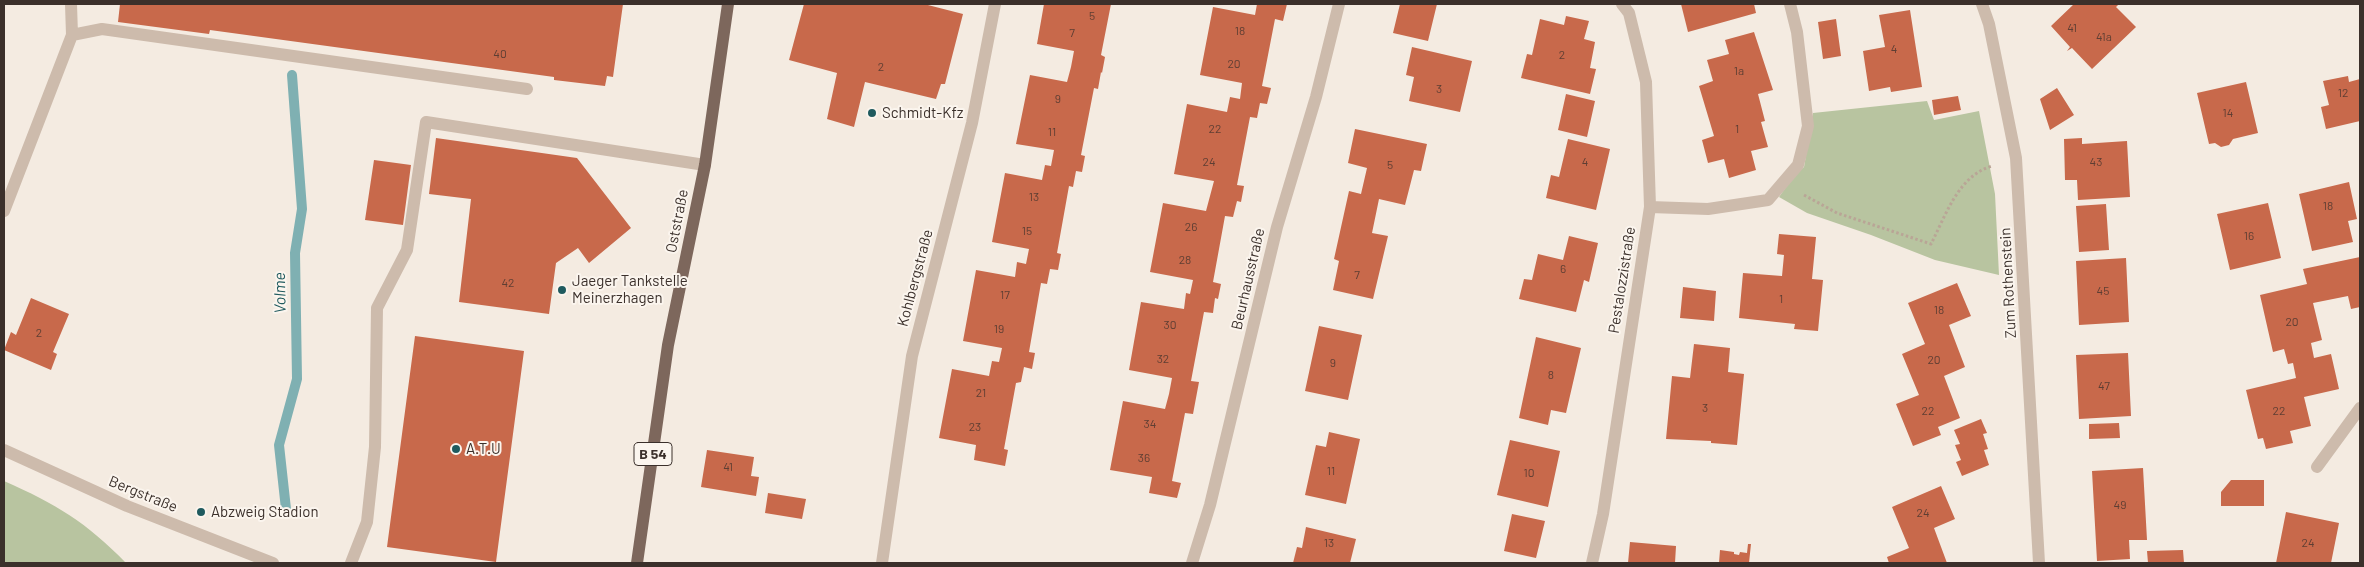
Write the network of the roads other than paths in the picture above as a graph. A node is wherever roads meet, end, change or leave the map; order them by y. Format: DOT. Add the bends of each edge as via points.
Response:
graph roads {
  1 [pos="72,4"];
  2 [pos="728,4"];
  3 [pos="995,4"];
  4 [pos="1339,4"];
  5 [pos="1622,4"];
  6 [pos="1790,4"];
  7 [pos="1982,4"];
  8 [pos="72,35"];
  9 [pos="527,89"];
  10 [pos="704,164"];
  11 [pos="1650,207"];
  12 [pos="4,211"];
  13 [pos="2360,408"];
  14 [pos="4,450"];
  15 [pos="2317,467"];
  16 [pos="273,563"];
  17 [pos="351,563"];
  18 [pos="637,563"];
  19 [pos="882,563"];
  20 [pos="1192,563"];
  21 [pos="1592,563"];
  22 [pos="2039,563"];
  1 -- 8 [label="street"];
  2 -- 10 [label="main road, Oststraße / B 54"];
  3 -- 19 [label="street, Kohlbergstraße" via="972,123 912,356"];
  4 -- 20 [label="street, Beurhausstraße" via="1316,97 1277,227 1210,505"];
  5 -- 11 [label="street, Pestalozzistraße" via="1628,12 1646,82"];
  6 -- 11 [label="street" via="1797,32 1808,126 1798,165 1768,200 1708,209"];
  7 -- 22 [label="street, Zum Rothenstein" via="1989,24 2016,158"];
  8 -- 9 [label="street" via="102,29"];
  8 -- 12 [label="street"];
  10 -- 17 [label="street" via="426,122 407,250 377,308 375,446 367,522"];
  10 -- 18 [label="main road, Oststraße / B 54" via="668,345"];
  11 -- 21 [label="street, Pestalozzistraße" via="1603,514"];
  13 -- 15 [label="street"];
  14 -- 16 [label="street, Bergstraße" via="126,506"];
}
